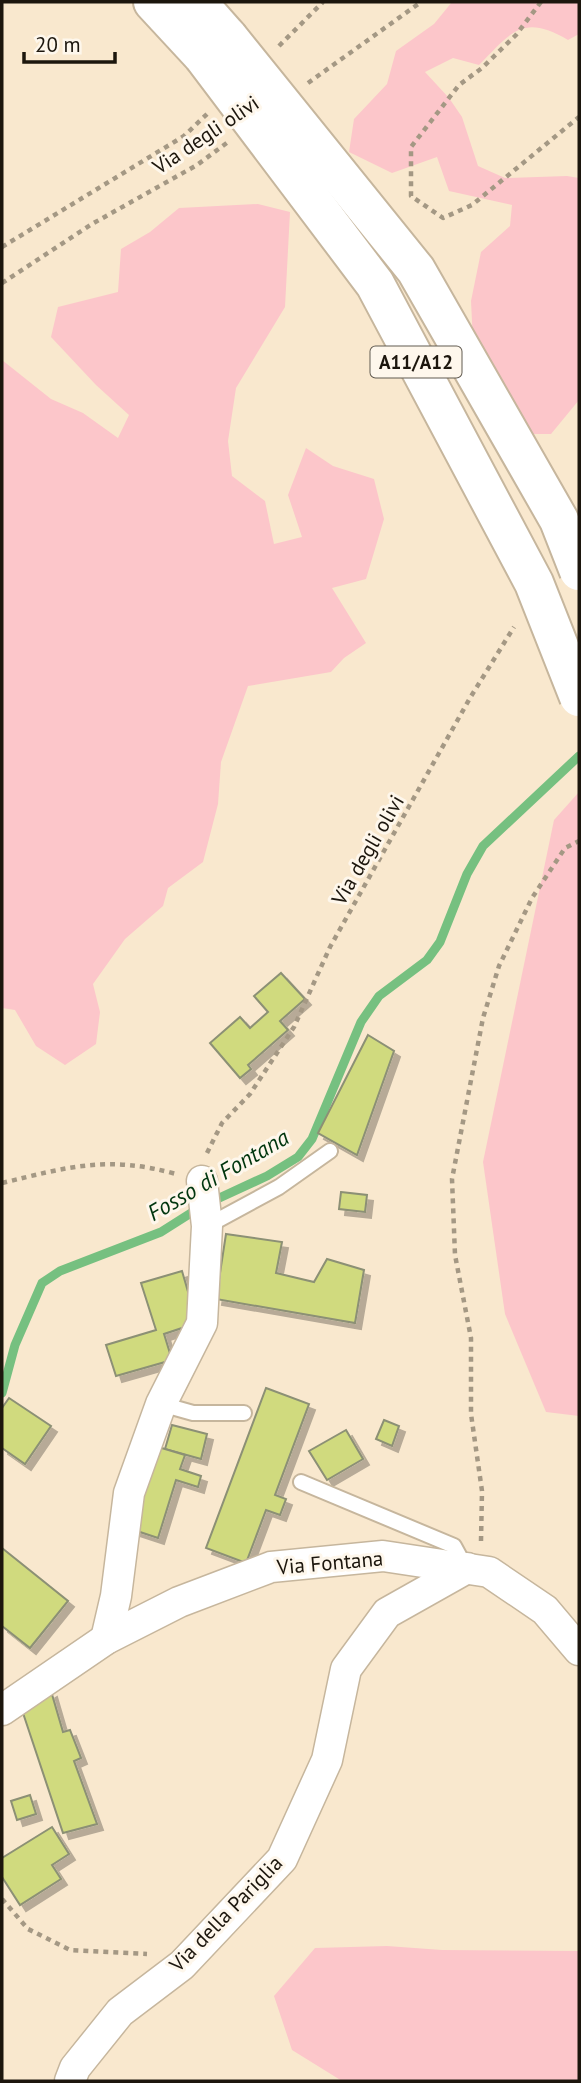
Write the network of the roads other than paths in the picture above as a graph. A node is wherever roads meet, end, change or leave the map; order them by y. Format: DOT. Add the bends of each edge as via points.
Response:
graph roads {
  1 [pos="153,2"];
  2 [pos="197,2"];
  3 [pos="215,47"];
  4 [pos="579,571"];
  5 [pos="579,697"];
  6 [pos="330,1151"];
  7 [pos="203,1186"];
  8 [pos="208,1224"];
  9 [pos="161,1404"];
  10 [pos="244,1413"];
  11 [pos="301,1482"];
  12 [pos="478,1570"];
  13 [pos="106,1639"];
  14 [pos="579,1650"];
  15 [pos="2,1710"];
  16 [pos="70,2081"];
  1 -- 3 [label="highway, A11/A12"];
  2 -- 3 [label="highway, A11/A12"];
  3 -- 4 [label="highway, A11/A12, bridge" via="416,270 559,520"];
  3 -- 5 [label="highway, A11/A12, bridge" via="375,284 534,583"];
  6 -- 8 [label="lane" via="279,1187"];
  7 -- 8 [label="street"];
  8 -- 9 [label="street" via="202,1323"];
  9 -- 10 [label="lane" via="193,1413"];
  9 -- 13 [label="street" via="128,1493"];
  11 -- 12 [label="lane" via="454,1546"];
  12 -- 13 [label="street, Via Fontana" via="383,1556 271,1567 179,1602"];
  12 -- 14 [label="street, Via Fontana" via="545,1610"];
  12 -- 16 [label="street, Via della Pariglia" via="387,1613 346,1669 327,1760 282,1859 182,1965 120,2012 75,2068"];
  13 -- 15 [label="street, Via Fontana"];
}
